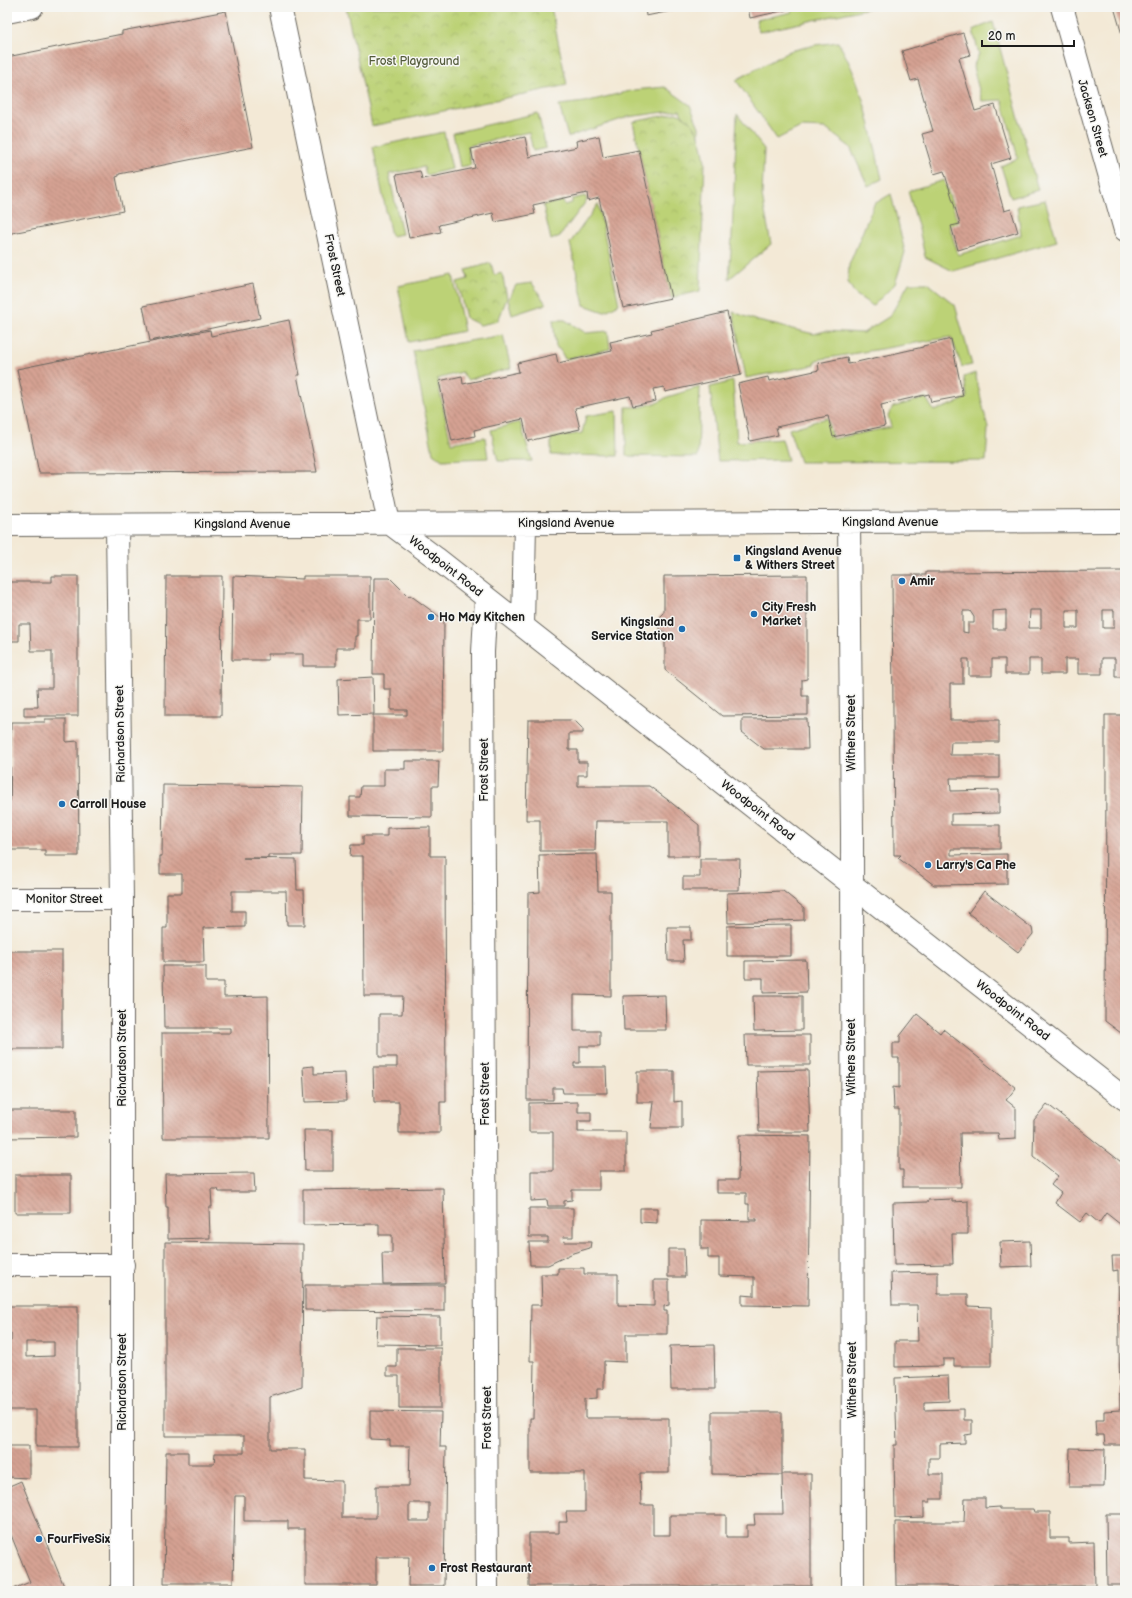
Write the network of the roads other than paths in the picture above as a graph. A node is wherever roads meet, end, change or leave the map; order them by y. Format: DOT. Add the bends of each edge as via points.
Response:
graph roads {
  1 [pos="32,7"];
  2 [pos="280,7"];
  3 [pos="1062,7"];
  4 [pos="7,12"];
  5 [pos="1125,230"];
  6 [pos="1125,521"];
  7 [pos="525,522"];
  8 [pos="849,522"];
  9 [pos="389,523"];
  10 [pos="7,525"];
  11 [pos="117,526"];
  12 [pos="486,597"];
  13 [pos="523,626"];
  14 [pos="851,883"];
  15 [pos="122,899"];
  16 [pos="7,900"];
  17 [pos="1125,1099"];
  18 [pos="7,1265"];
  19 [pos="123,1265"];
  20 [pos="122,1591"];
  21 [pos="488,1591"];
  22 [pos="853,1591"];
  1 -- 4 [label="street"];
  2 -- 9 [label="street, Frost Street"];
  3 -- 5 [label="street, Jackson Street"];
  6 -- 8 [label="street, Kingsland Avenue"];
  7 -- 8 [label="street, Kingsland Avenue"];
  7 -- 9 [label="street, Kingsland Avenue"];
  7 -- 13 [label="street"];
  8 -- 14 [label="street, Withers Street"];
  9 -- 11 [label="street, Kingsland Avenue"];
  9 -- 12 [label="street, Woodpoint Road"];
  10 -- 11 [label="street, Kingsland Avenue"];
  11 -- 15 [label="street, Richardson Street"];
  12 -- 13 [label="street, Woodpoint Road"];
  12 -- 21 [label="street, Frost Street" via="484,668"];
  13 -- 14 [label="street, Woodpoint Road"];
  14 -- 17 [label="street, Woodpoint Road"];
  14 -- 22 [label="street, Withers Street"];
  15 -- 16 [label="street, Monitor Street"];
  15 -- 19 [label="street, Richardson Street"];
  18 -- 19 [label="street"];
  19 -- 20 [label="street, Richardson Street"];
}
